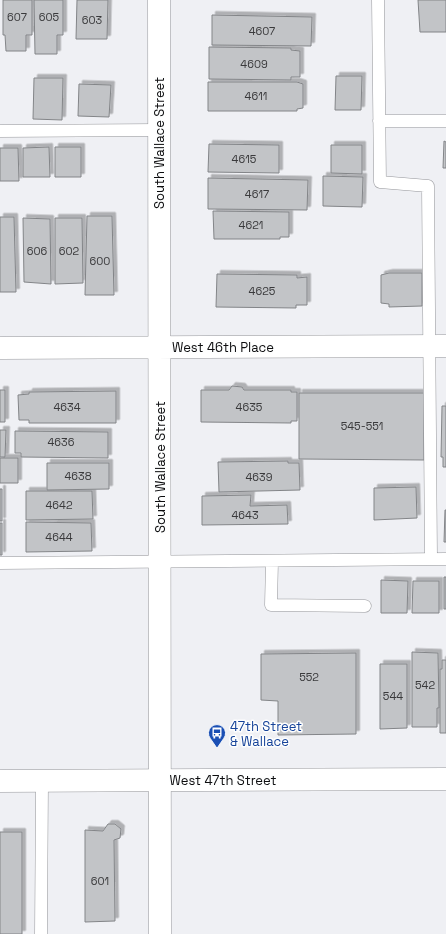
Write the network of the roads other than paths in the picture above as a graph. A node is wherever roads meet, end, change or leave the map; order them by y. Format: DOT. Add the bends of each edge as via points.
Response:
graph roads {
  1 [pos="159,0"];
  2 [pos="378,0"];
  3 [pos="379,121"];
  4 [pos="446,121"];
  5 [pos="159,130"];
  6 [pos="0,131"];
  7 [pos="438,346"];
  8 [pos="160,347"];
  9 [pos="0,348"];
  10 [pos="431,559"];
  11 [pos="446,559"];
  12 [pos="272,561"];
  13 [pos="160,562"];
  14 [pos="0,563"];
  15 [pos="365,606"];
  16 [pos="446,779"];
  17 [pos="161,780"];
  18 [pos="0,781"];
  19 [pos="42,781"];
  20 [pos="41,934"];
  21 [pos="160,934"];
  1 -- 5 [label="street, South Wallace Street"];
  2 -- 3 [label="lane"];
  3 -- 4 [label="lane"];
  3 -- 7 [label="lane" via="380,182 428,186"];
  5 -- 6 [label="lane"];
  5 -- 8 [label="street, South Wallace Street"];
  7 -- 8 [label="street, West 46th Place"];
  7 -- 10 [label="lane"];
  8 -- 9 [label="street, West 46th Place"];
  8 -- 13 [label="street, South Wallace Street"];
  10 -- 11 [label="lane"];
  10 -- 12 [label="lane"];
  12 -- 13 [label="lane"];
  12 -- 15 [label="lane" via="271,605"];
  13 -- 14 [label="lane"];
  13 -- 17 [label="street, South Wallace Street"];
  16 -- 17 [label="street, West 47th Street"];
  17 -- 19 [label="street, West 47th Street"];
  17 -- 21 [label="street, South Wallace Street"];
  18 -- 19 [label="street, West 47th Street"];
  19 -- 20 [label="lane"];
}
